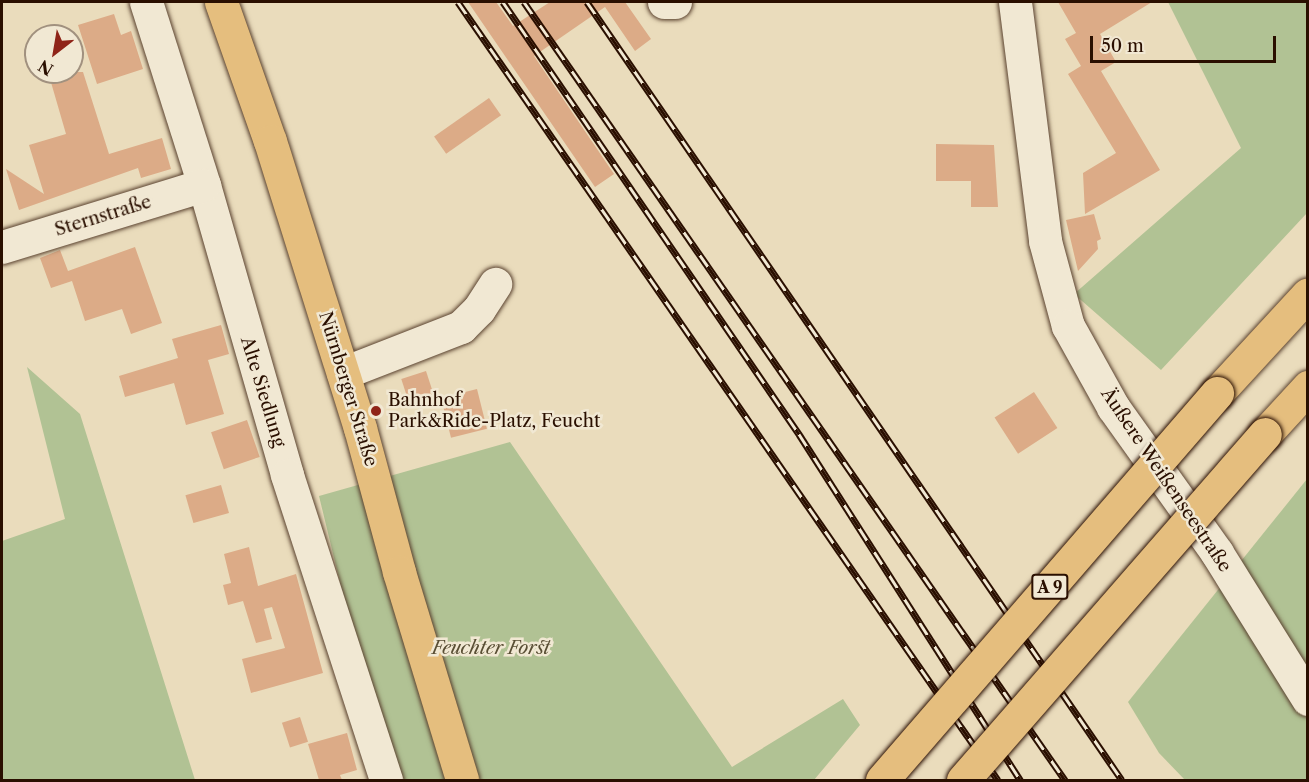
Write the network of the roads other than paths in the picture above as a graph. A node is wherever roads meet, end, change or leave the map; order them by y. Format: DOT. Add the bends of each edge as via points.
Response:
graph roads {
  1 [pos="146,2"];
  2 [pos="220,2"];
  3 [pos="664,2"];
  4 [pos="675,2"];
  5 [pos="1015,2"];
  6 [pos="204,185"];
  7 [pos="2,247"];
  8 [pos="495,284"];
  9 [pos="1308,294"];
  10 [pos="343,373"];
  11 [pos="1308,387"];
  12 [pos="1308,699"];
  13 [pos="386,780"];
  14 [pos="462,780"];
  15 [pos="882,780"];
  16 [pos="963,780"];
  1 -- 6 [label="street, Alte Siedlung"];
  2 -- 10 [label="main road, Nürnberger Straße"];
  3 -- 4 [label="street"];
  5 -- 12 [label="street, Äußere Weißenseestraße" via="1045,241 1068,326 1113,406 1217,553"];
  6 -- 7 [label="street, Sternstraße"];
  6 -- 13 [label="street, Alte Siedlung" via="284,464"];
  8 -- 10 [label="street" via="461,327"];
  9 -- 15 [label="main road, A 9, bridge" via="1217,393"];
  10 -- 14 [label="main road, Nürnberger Straße"];
  11 -- 16 [label="main road, bridge"];
}
